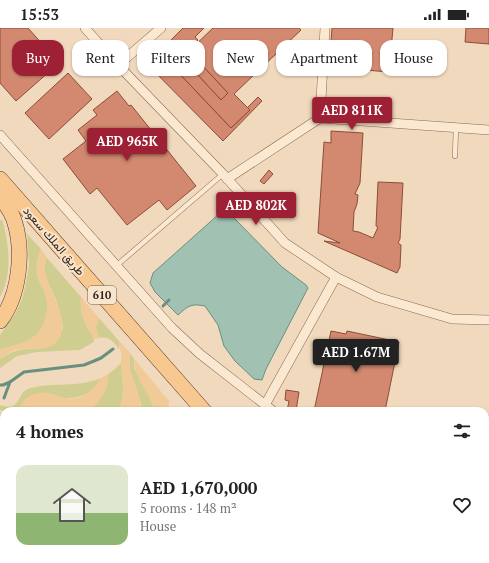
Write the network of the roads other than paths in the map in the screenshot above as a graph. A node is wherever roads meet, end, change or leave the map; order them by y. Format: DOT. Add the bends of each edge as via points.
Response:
graph roads {
  1 [pos="85,28"];
  2 [pos="160,28"];
  3 [pos="325,28"];
  4 [pos="96,40"];
  5 [pos="129,55"];
  6 [pos="129,76"];
  7 [pos="320,118"];
  8 [pos="456,128"];
  9 [pos="489,130"];
  10 [pos="0,136"];
  11 [pos="456,156"];
  12 [pos="225,176"];
  13 [pos="0,180"];
  14 [pos="0,196"];
  15 [pos="116,266"];
  16 [pos="336,277"];
  17 [pos="489,320"];
  18 [pos="0,321"];
  19 [pos="200,407"];
  20 [pos="268,407"];
  21 [pos="270,407"];
  1 -- 4 [label="street"];
  2 -- 5 [label="street"];
  3 -- 7 [label="street"];
  6 -- 12 [label="street"];
  7 -- 8 [label="street"];
  7 -- 12 [label="street"];
  8 -- 9 [label="street"];
  8 -- 11 [label="lane"];
  10 -- 15 [label="street"];
  12 -- 15 [label="lane"];
  12 -- 16 [label="street" via="285,242"];
  13 -- 19 [label="main road, طريق الملك سعود / 610"];
  14 -- 18 [label="main road" via="14,218 20,268 10,303"];
  15 -- 20 [label="street" via="172,328 200,354"];
  16 -- 17 [label="street" via="376,297 452,319"];
  16 -- 21 [label="street"];
}
